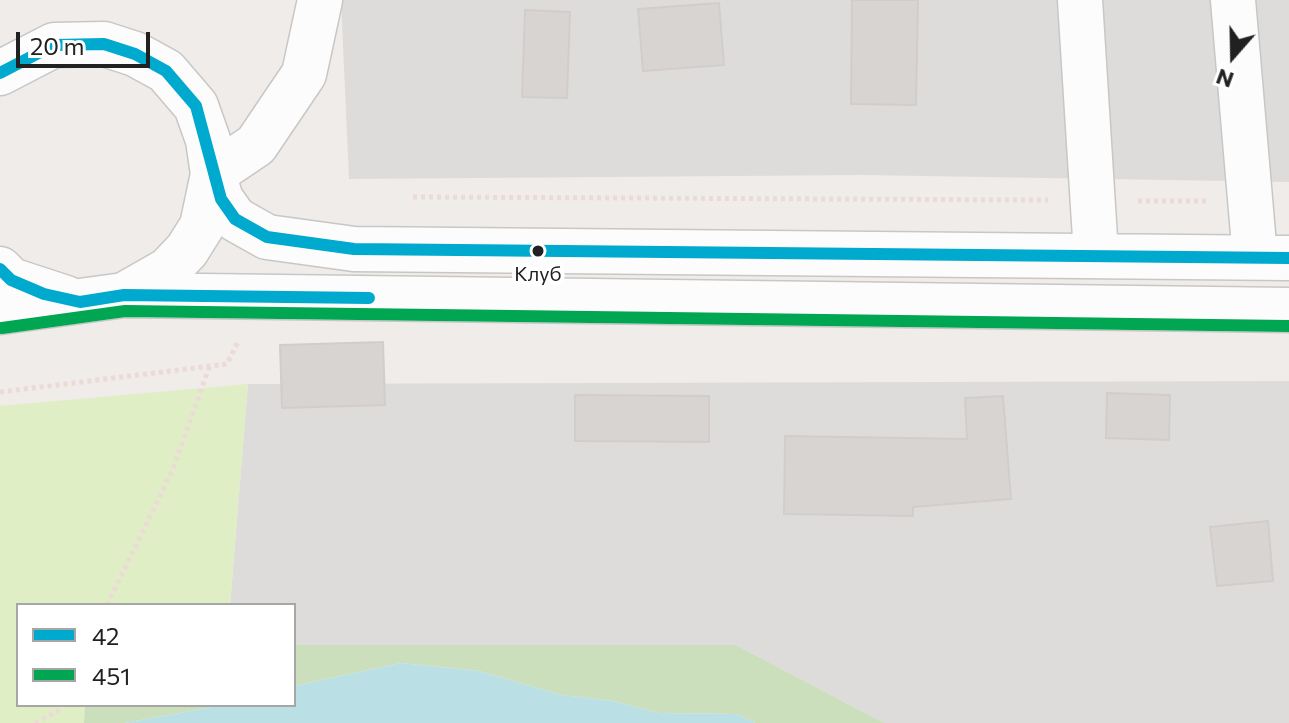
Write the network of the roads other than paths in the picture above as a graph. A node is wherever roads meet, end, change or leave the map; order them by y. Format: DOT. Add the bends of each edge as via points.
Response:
graph roads {
  1 [pos="320,0"];
  2 [pos="1080,0"];
  3 [pos="1233,0"];
  4 [pos="0,73"];
  5 [pos="213,174"];
  6 [pos="1096,254"];
  7 [pos="1272,258"];
  8 [pos="0,269"];
  9 [pos="124,295"];
  10 [pos="80,302"];
  11 [pos="1289,310"];
  12 [pos="0,312"];
  1 -- 5 [label="street" via="304,74 256,145"];
  2 -- 6 [label="street"];
  3 -- 7 [label="street" via="1250,202"];
  4 -- 5 [label="street" via="54,45 104,44 135,54 166,71 196,106"];
  5 -- 6 [label="street" via="235,219 267,237 354,249"];
  5 -- 9 [label="street" via="202,226 187,250 168,270"];
  6 -- 7 [label="street"];
  8 -- 10 [label="street" via="11,280"];
  9 -- 10 [label="street"];
  9 -- 11 [label="street"];
  10 -- 12 [label="street"];
}
